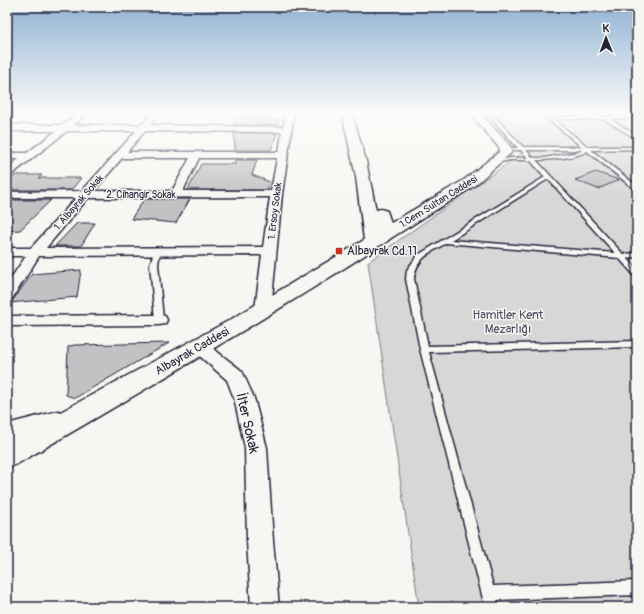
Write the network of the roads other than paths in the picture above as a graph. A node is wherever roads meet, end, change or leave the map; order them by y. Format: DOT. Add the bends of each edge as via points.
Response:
graph roads {
  1 [pos="47,142"];
  2 [pos="131,142"];
  3 [pos="284,142"];
  4 [pos="355,142"];
  5 [pos="367,142"];
  6 [pos="500,142"];
  7 [pos="517,142"];
  8 [pos="579,142"];
  9 [pos="523,148"];
  10 [pos="587,148"];
  11 [pos="637,148"];
  12 [pos="506,149"];
  13 [pos="119,155"];
  14 [pos="196,155"];
  15 [pos="282,155"];
  16 [pos="7,156"];
  17 [pos="29,156"];
  18 [pos="532,159"];
  19 [pos="493,163"];
  20 [pos="7,173"];
  21 [pos="548,177"];
  22 [pos="637,189"];
  23 [pos="85,194"];
  24 [pos="176,194"];
  25 [pos="276,194"];
  26 [pos="7,195"];
  27 [pos="379,238"];
  28 [pos="445,241"];
  29 [pos="7,252"];
  30 [pos="34,252"];
  31 [pos="157,252"];
  32 [pos="269,252"];
  33 [pos="637,255"];
  34 [pos="621,256"];
  35 [pos="637,273"];
  36 [pos="7,296"];
  37 [pos="263,309"];
  38 [pos="159,320"];
  39 [pos="7,321"];
  40 [pos="637,344"];
  41 [pos="200,347"];
  42 [pos="424,349"];
  43 [pos="82,413"];
  44 [pos="7,433"];
  45 [pos="7,454"];
  46 [pos="637,588"];
  47 [pos="488,592"];
  48 [pos="265,607"];
  49 [pos="492,607"];
  1 -- 17 [label="street"];
  2 -- 13 [label="street, 1. Albayrak Sokak"];
  3 -- 15 [label="street, 1. Ersoy Sokak"];
  4 -- 27 [label="street"];
  5 -- 27 [label="street" via="375,174"];
  6 -- 12 [label="street"];
  7 -- 9 [label="lane"];
  8 -- 10 [label="lane"];
  9 -- 10 [label="lane"];
  9 -- 12 [label="lane"];
  9 -- 18 [label="lane"];
  10 -- 11 [label="lane"];
  10 -- 18 [label="lane" via="580,153"];
  10 -- 22 [label="lane"];
  12 -- 19 [label="street, 1.Cem Sultan Caddesi"];
  13 -- 14 [label="street"];
  13 -- 23 [label="street, 1. Albayrak Sokak"];
  14 -- 15 [label="street"];
  14 -- 24 [label="street"];
  15 -- 25 [label="street, 1. Ersoy Sokak"];
  16 -- 17 [label="street"];
  17 -- 20 [label="street"];
  18 -- 19 [label="lane" via="510,159"];
  18 -- 21 [label="lane"];
  19 -- 27 [label="street, 1.Cem Sultan Caddesi" via="467,184"];
  21 -- 28 [label="lane"];
  21 -- 34 [label="lane"];
  23 -- 24 [label="street, 2. Cihangir Sokak"];
  23 -- 26 [label="street, 2. Cihangir Sokak"];
  23 -- 30 [label="street, 1. Albayrak Sokak"];
  24 -- 25 [label="street, 2. Cihangir Sokak"];
  25 -- 32 [label="street, 1. Ersoy Sokak"];
  27 -- 37 [label="street, Albayrak Caddesi"];
  28 -- 34 [label="lane"];
  28 -- 42 [label="lane" via="420,256 411,270 410,278"];
  29 -- 30 [label="street"];
  30 -- 31 [label="street"];
  30 -- 36 [label="street, 1. Albayrak Sokak"];
  31 -- 32 [label="street"];
  31 -- 38 [label="lane" via="154,264"];
  32 -- 37 [label="street, 1. Ersoy Sokak"];
  33 -- 34 [label="lane"];
  34 -- 35 [label="lane"];
  37 -- 41 [label="street, Albayrak Caddesi"];
  38 -- 39 [label="street"];
  40 -- 42 [label="lane"];
  41 -- 43 [label="street, Albayrak Caddesi"];
  41 -- 48 [label="street, İlter Sokak" via="235,376 244,398 256,448"];
  42 -- 47 [label="lane"];
  43 -- 44 [label="street"];
  43 -- 45 [label="street, Albayrak Caddesi"];
  46 -- 47 [label="lane"];
  47 -- 49 [label="lane"];
}
